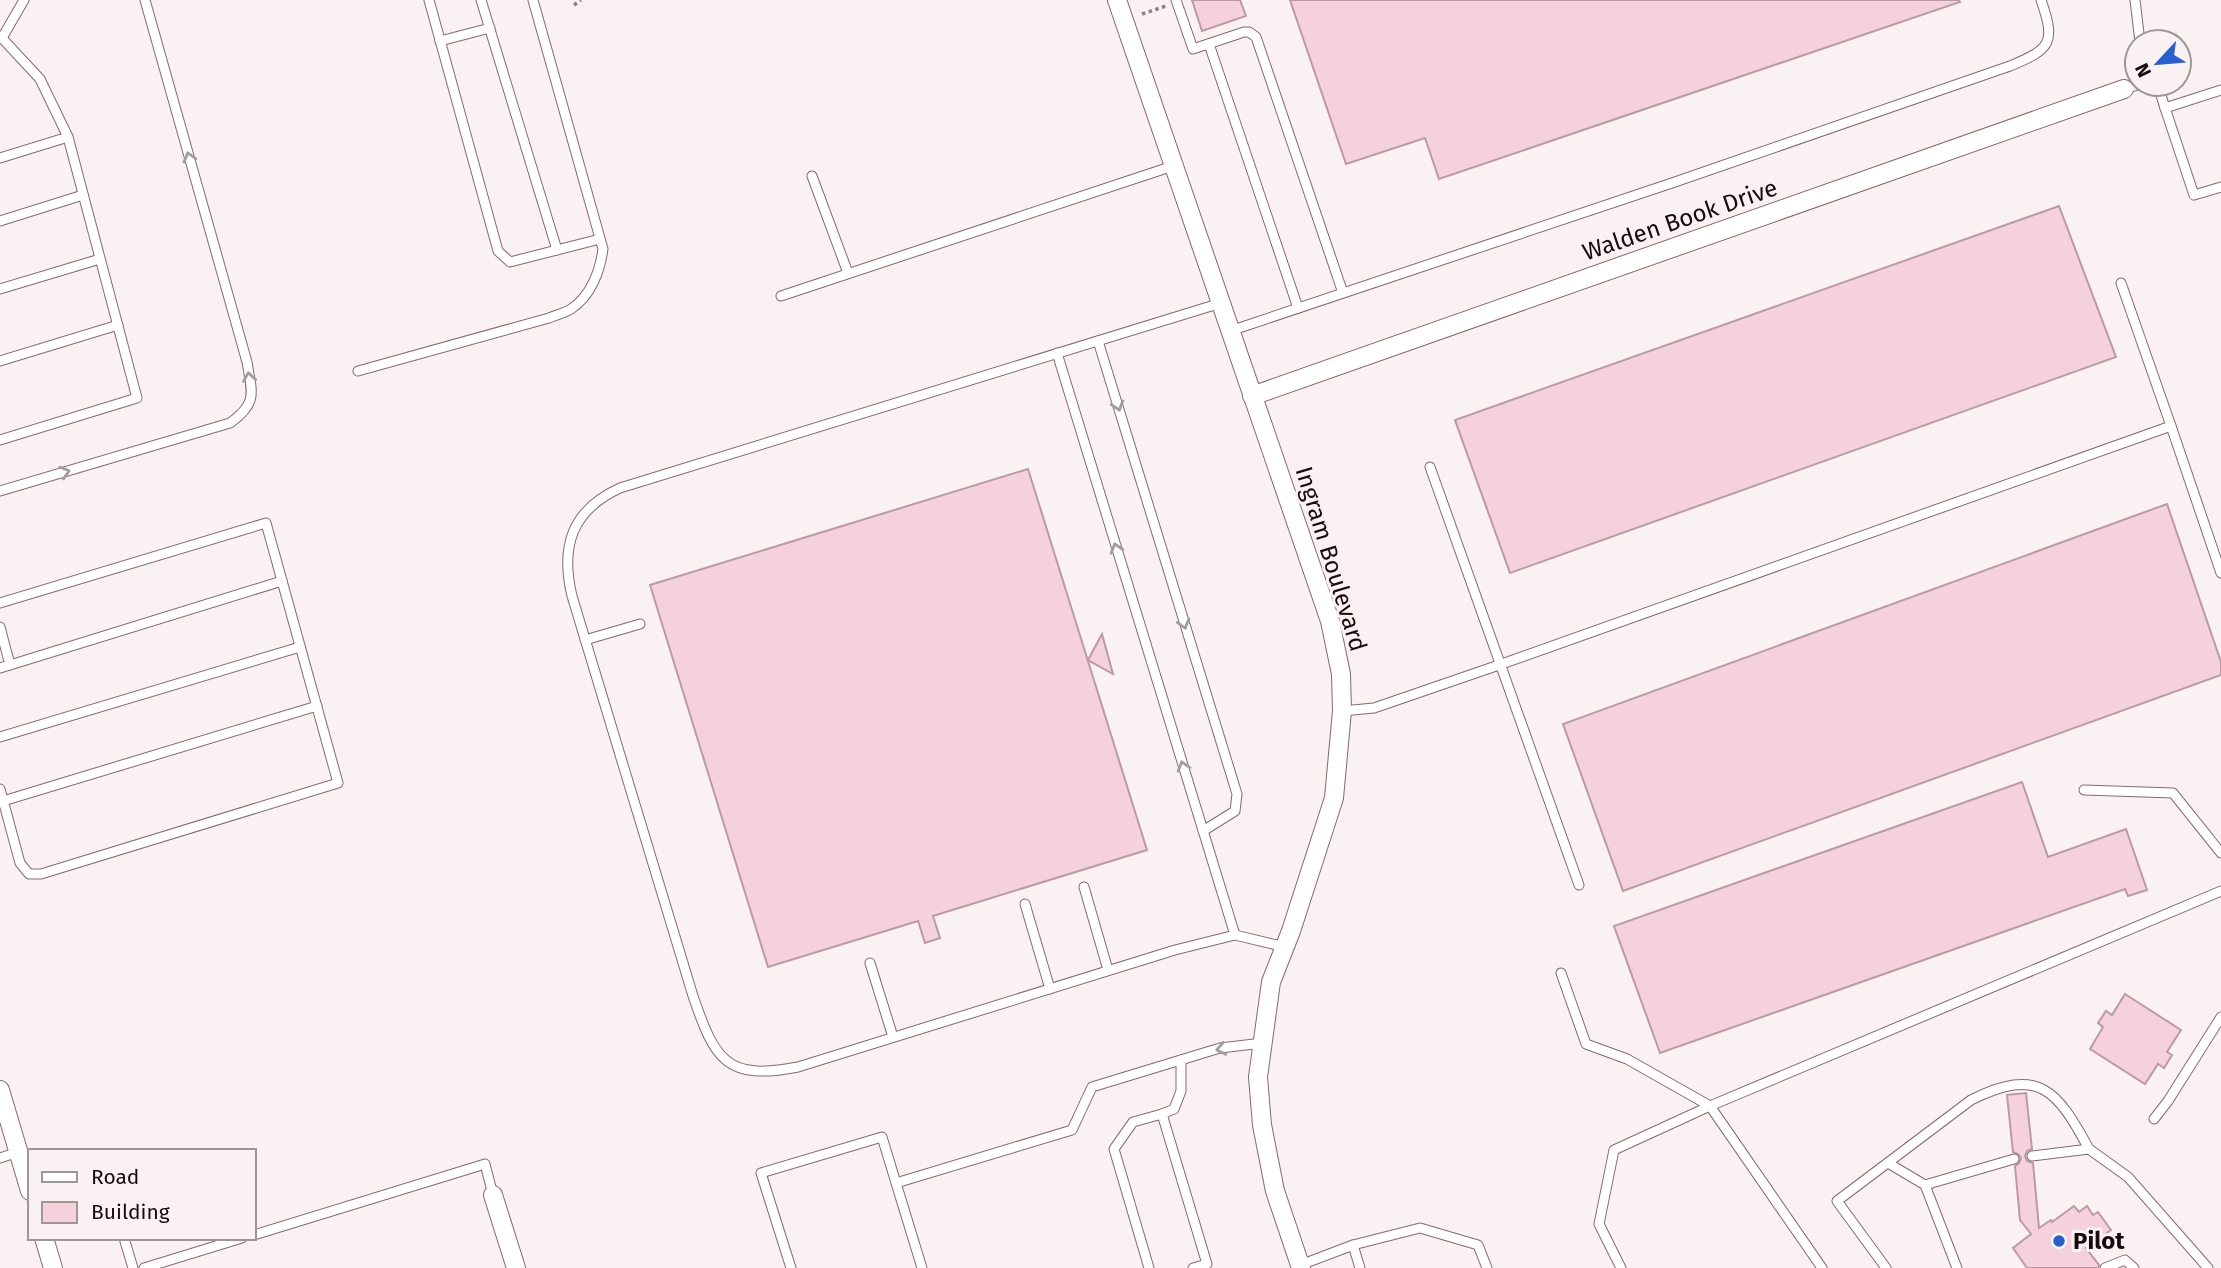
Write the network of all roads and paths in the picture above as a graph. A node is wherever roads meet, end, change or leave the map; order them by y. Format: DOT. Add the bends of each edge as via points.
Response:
graph roads {
  1 [pos="24,0"];
  2 [pos="145,0"];
  3 [pos="429,0"];
  4 [pos="481,0"];
  5 [pos="533,0"];
  6 [pos="581,0"];
  7 [pos="1117,0"];
  8 [pos="1176,0"];
  9 [pos="2042,0"];
  10 [pos="2135,0"];
  11 [pos="574,5"];
  12 [pos="1167,5"];
  13 [pos="1142,14"];
  14 [pos="490,28"];
  15 [pos="2138,28"];
  16 [pos="1,37"];
  17 [pos="440,41"];
  18 [pos="1209,44"];
  19 [pos="2221,90"];
  20 [pos="2123,91"];
  21 [pos="2162,98"];
  22 [pos="2165,108"];
  23 [pos="68,137"];
  24 [pos="0,158"];
  25 [pos="1173,166"];
  26 [pos="812,176"];
  27 [pos="2221,187"];
  28 [pos="83,195"];
  29 [pos="0,221"];
  30 [pos="600,239"];
  31 [pos="557,250"];
  32 [pos="100,259"];
  33 [pos="848,274"];
  34 [pos="2121,283"];
  35 [pos="0,289"];
  36 [pos="1343,293"];
  37 [pos="780,296"];
  38 [pos="1221,303"];
  39 [pos="1298,308"];
  40 [pos="118,325"];
  41 [pos="1230,331"];
  42 [pos="1098,341"];
  43 [pos="1056,353"];
  44 [pos="0,361"];
  45 [pos="358,371"];
  46 [pos="1252,396"];
  47 [pos="2171,426"];
  48 [pos="0,440"];
  49 [pos="1430,467"];
  50 [pos="0,491"];
  51 [pos="2221,573"];
  52 [pos="282,581"];
  53 [pos="0,603"];
  54 [pos="640,624"];
  55 [pos="0,627"];
  56 [pos="585,640"];
  57 [pos="300,647"];
  58 [pos="1499,665"];
  59 [pos="5,666"];
  60 [pos="317,706"];
  61 [pos="1342,711"];
  62 [pos="0,737"];
  63 [pos="0,789"];
  64 [pos="2084,790"];
  65 [pos="3,801"];
  66 [pos="1203,831"];
  67 [pos="2221,853"];
  68 [pos="1579,885"];
  69 [pos="1084,887"];
  70 [pos="2221,891"];
  71 [pos="1025,904"];
  72 [pos="1234,935"];
  73 [pos="1285,947"];
  74 [pos="870,963"];
  75 [pos="1108,971"];
  76 [pos="1561,973"];
  77 [pos="1050,989"];
  78 [pos="2221,1017"];
  79 [pos="893,1037"];
  80 [pos="1263,1043"];
  81 [pos="1181,1060"];
  82 [pos="0,1090"];
  83 [pos="1710,1106"];
  84 [pos="1162,1114"];
  85 [pos="2154,1119"];
  86 [pos="2089,1149"];
  87 [pos="18,1152"];
  88 [pos="2032,1156"];
  89 [pos="0,1158"];
  90 [pos="2014,1159"];
  91 [pos="1888,1163"];
  92 [pos="896,1183"];
  93 [pos="28,1184"];
  94 [pos="1925,1185"];
  95 [pos="493,1195"];
  96 [pos="256,1234"];
  97 [pos="45,1240"];
  98 [pos="125,1240"];
  99 [pos="235,1240"];
  100 [pos="1353,1245"];
  101 [pos="1298,1267"];
  102 [pos="52,1268"];
  103 [pos="133,1268"];
  104 [pos="144,1268"];
  105 [pos="516,1268"];
  106 [pos="791,1268"];
  107 [pos="922,1268"];
  108 [pos="1149,1268"];
  109 [pos="1193,1268"];
  110 [pos="1360,1268"];
  111 [pos="1488,1268"];
  112 [pos="1621,1268"];
  113 [pos="1822,1268"];
  114 [pos="1886,1268"];
  115 [pos="1957,1268"];
  116 [pos="2105,1268"];
  117 [pos="2134,1268"];
  118 [pos="2208,1268"];
  1 -- 16 [label="lane"];
  50 -- 2 [label="lane, one-way" via="230,423 246,411 252,394 247,362"];
  3 -- 17 [label="lane"];
  4 -- 14 [label="lane"];
  5 -- 30 [label="lane"];
  6 -- 11 [label="path"];
  7 -- 25 [label="street, Ingram Boulevard"];
  8 -- 18 [label="lane" via="1193,49"];
  9 -- 36 [label="lane" via="2050,35 2043,49 2023,60"];
  10 -- 15 [label="lane"];
  12 -- 13 [label="path"];
  14 -- 17 [label="lane"];
  14 -- 31 [label="lane"];
  16 -- 23 [label="lane" via="40,79"];
  17 -- 31 [label="lane" via="498,251 510,262"];
  18 -- 36 [label="lane" via="1244,32 1256,37"];
  18 -- 39 [label="lane"];
  19 -- 22 [label="lane"];
  20 -- 46 [label="street, Walden Book Drive"];
  21 -- 22 [label="lane"];
  22 -- 27 [label="lane" via="2194,195"];
  23 -- 24 [label="lane"];
  23 -- 28 [label="lane"];
  25 -- 33 [label="lane"];
  25 -- 38 [label="street, Ingram Boulevard"];
  26 -- 33 [label="lane"];
  28 -- 29 [label="lane"];
  28 -- 32 [label="lane"];
  30 -- 31 [label="lane"];
  30 -- 45 [label="lane" via="600,267 588,292 571,309"];
  32 -- 35 [label="lane"];
  32 -- 40 [label="lane"];
  33 -- 37 [label="lane"];
  34 -- 47 [label="lane"];
  36 -- 39 [label="lane"];
  38 -- 41 [label="street, Ingram Boulevard"];
  38 -- 42 [label="lane"];
  39 -- 41 [label="lane"];
  40 -- 44 [label="lane"];
  40 -- 48 [label="lane" via="137,398"];
  41 -- 46 [label="street, Ingram Boulevard"];
  42 -- 43 [label="lane"];
  42 -- 66 [label="lane, one-way" via="1237,794 1236,811"];
  43 -- 56 [label="lane" via="607,494 580,518 566,553"];
  66 -- 43 [label="lane, one-way"];
  46 -- 61 [label="street, Ingram Boulevard" via="1330,621 1341,674"];
  47 -- 51 [label="lane"];
  47 -- 58 [label="lane"];
  49 -- 58 [label="lane"];
  52 -- 53 [label="lane" via="266,523"];
  52 -- 57 [label="lane"];
  52 -- 59 [label="lane"];
  54 -- 56 [label="lane"];
  55 -- 59 [label="lane"];
  56 -- 79 [label="lane" via="693,996 716,1050 735,1067 774,1071"];
  57 -- 60 [label="lane"];
  57 -- 62 [label="lane"];
  58 -- 61 [label="lane" via="1374,708"];
  58 -- 68 [label="lane"];
  60 -- 65 [label="lane"];
  60 -- 65 [label="lane" via="338,783 41,874 29,874 20,863"];
  61 -- 73 [label="street, Ingram Boulevard" via="1334,798"];
  63 -- 65 [label="lane"];
  64 -- 67 [label="lane" via="2173,793"];
  66 -- 72 [label="lane"];
  69 -- 75 [label="lane"];
  70 -- 83 [label="lane"];
  71 -- 77 [label="lane"];
  72 -- 73 [label="lane"];
  72 -- 75 [label="lane"];
  73 -- 80 [label="street, Ingram Boulevard" via="1271,982"];
  74 -- 79 [label="lane"];
  75 -- 77 [label="lane"];
  76 -- 83 [label="lane" via="1586,1044 1627,1059"];
  77 -- 79 [label="lane"];
  78 -- 85 [label="lane"];
  80 -- 81 [label="lane, one-way" via="1220,1048"];
  80 -- 101 [label="street, Ingram Boulevard" via="1258,1077 1262,1125 1275,1191"];
  81 -- 84 [label="lane" via="1181,1091 1174,1109"];
  81 -- 92 [label="lane" via="1092,1087 1072,1130"];
  82 -- 87 [label="street"];
  83 -- 112 [label="lane" via="1614,1150 1599,1224"];
  83 -- 113 [label="lane"];
  84 -- 108 [label="lane" via="1133,1122 1114,1149"];
  84 -- 109 [label="lane" via="1207,1264"];
  86 -- 88 [label="lane"];
  86 -- 91 [label="lane" via="2068,1111 2050,1092 2025,1084 1993,1089 1970,1100"];
  86 -- 118 [label="lane" via="2128,1177"];
  87 -- 89 [label="lane"];
  87 -- 93 [label="street"];
  90 -- 94 [label="lane"];
  91 -- 94 [label="lane"];
  91 -- 114 [label="lane" via="1837,1201"];
  92 -- 106 [label="lane" via="882,1137 761,1173"];
  92 -- 107 [label="lane"];
  94 -- 115 [label="lane"];
  95 -- 96 [label="lane" via="485,1164"];
  95 -- 105 [label="street"];
  97 -- 102 [label="street"];
  98 -- 103 [label="lane"];
  99 -- 104 [label="lane"];
  100 -- 101 [label="lane"];
  100 -- 110 [label="lane"];
  100 -- 111 [label="lane" via="1420,1227 1478,1245"];
  116 -- 117 [label="lane" via="2125,1260"];
}
